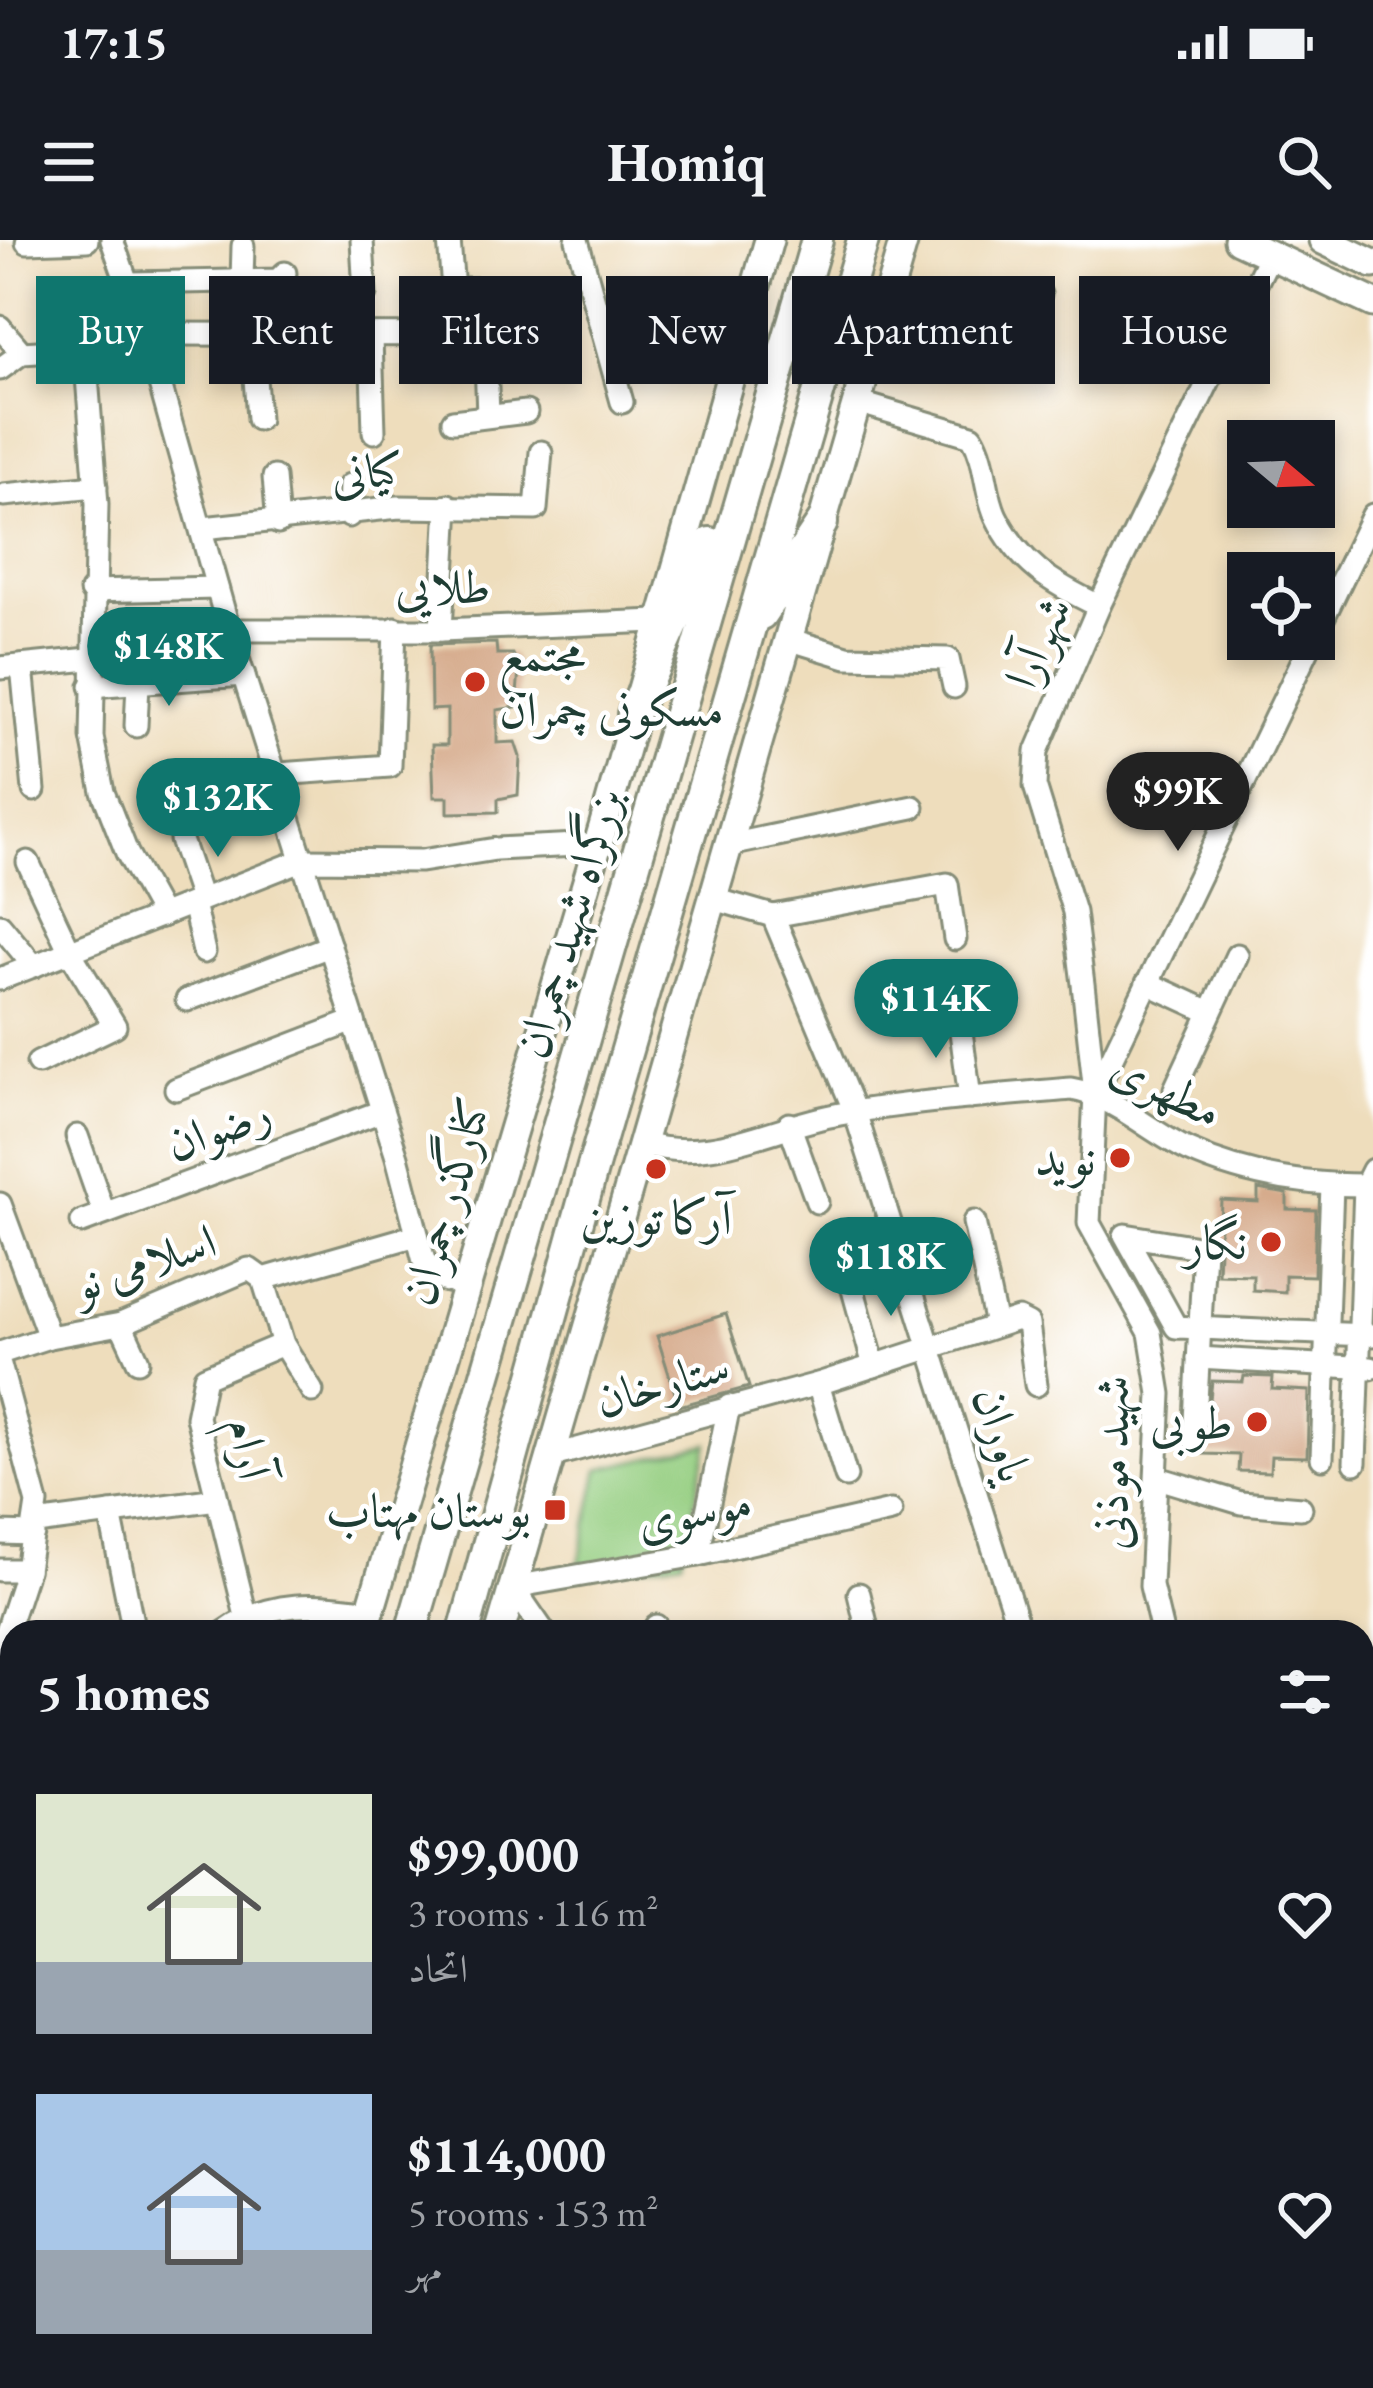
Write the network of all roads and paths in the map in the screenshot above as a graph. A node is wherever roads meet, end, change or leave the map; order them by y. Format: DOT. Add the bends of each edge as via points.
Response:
graph roads {
  1 [pos="87,240"];
  2 [pos="112,240"];
  3 [pos="362,240"];
  4 [pos="449,240"];
  5 [pos="577,240"];
  6 [pos="769,240"];
  7 [pos="818,240"];
  8 [pos="863,240"];
  9 [pos="904,240"];
  10 [pos="1238,240"];
  11 [pos="1323,240"];
  12 [pos="27,242"];
  13 [pos="243,246"];
  14 [pos="1270,255"];
  15 [pos="1373,264"];
  16 [pos="127,276"];
  17 [pos="242,276"];
  18 [pos="364,276"];
  19 [pos="452,276"];
  20 [pos="894,276"];
  21 [pos="1373,303"];
  22 [pos="606,313"];
  23 [pos="598,314"];
  24 [pos="0,327"];
  25 [pos="375,338"];
  26 [pos="36,352"];
  27 [pos="22,353"];
  28 [pos="0,369"];
  29 [pos="82,384"];
  30 [pos="160,384"];
  31 [pos="255,384"];
  32 [pos="372,384"];
  33 [pos="862,384"];
  34 [pos="622,402"];
  35 [pos="857,402"];
  36 [pos="526,412"];
  37 [pos="488,415"];
  38 [pos="258,419"];
  39 [pos="453,421"];
  40 [pos="374,432"];
  41 [pos="759,434"];
  42 [pos="541,452"];
  43 [pos="274,477"];
  44 [pos="441,481"];
  45 [pos="350,485"];
  46 [pos="96,486"];
  47 [pos="4,495"];
  48 [pos="444,505"];
  49 [pos="1373,515"];
  50 [pos="349,516"];
  51 [pos="278,523"];
  52 [pos="822,523"];
  53 [pos="203,528"];
  54 [pos="217,588"];
  55 [pos="92,591"];
  56 [pos="1335,594"];
  57 [pos="1099,606"];
  58 [pos="657,621"];
  59 [pos="395,628"];
  60 [pos="229,630"];
  61 [pos="441,630"];
  62 [pos="788,639"];
  63 [pos="742,645"];
  64 [pos="89,659"];
  65 [pos="1303,660"];
  66 [pos="11,667"];
  67 [pos="244,675"];
  68 [pos="138,682"];
  69 [pos="91,686"];
  70 [pos="954,687"];
  71 [pos="634,714"];
  72 [pos="136,726"];
  73 [pos="277,773"];
  74 [pos="210,779"];
  75 [pos="34,790"];
  76 [pos="914,807"];
  77 [pos="181,840"];
  78 [pos="598,844"];
  79 [pos="729,844"];
  80 [pos="302,860"];
  81 [pos="28,862"];
  82 [pos="714,899"];
  83 [pos="197,901"];
  84 [pos="162,916"];
  85 [pos="773,916"];
  86 [pos="0,925"];
  87 [pos="956,939"];
  88 [pos="330,946"];
  89 [pos="70,952"];
  90 [pos="204,952"];
  91 [pos="1237,955"];
  92 [pos="34,966"];
  93 [pos="0,980"];
  94 [pos="1148,983"];
  95 [pos="187,1000"];
  96 [pos="1210,1012"];
  97 [pos="959,1017"];
  98 [pos="354,1021"];
  99 [pos="38,1063"];
  100 [pos="176,1089"];
  101 [pos="1175,1089"];
  102 [pos="1095,1093"];
  103 [pos="970,1098"];
  104 [pos="382,1112"];
  105 [pos="855,1112"];
  106 [pos="789,1124"];
  107 [pos="77,1136"];
  108 [pos="642,1144"];
  109 [pos="1370,1180"];
  110 [pos="1332,1185"];
  111 [pos="817,1202"];
  112 [pos="0,1204"];
  113 [pos="104,1213"];
  114 [pos="82,1222"];
  115 [pos="974,1222"];
  116 [pos="417,1235"];
  117 [pos="262,1280"];
  118 [pos="467,1286"];
  119 [pos="852,1286"];
  120 [pos="121,1324"];
  121 [pos="996,1325"];
  122 [pos="1201,1328"];
  123 [pos="1328,1333"];
  124 [pos="1366,1335"];
  125 [pos="49,1337"];
  126 [pos="283,1344"];
  127 [pos="931,1345"];
  128 [pos="0,1353"];
  129 [pos="1198,1358"];
  130 [pos="138,1361"];
  131 [pos="0,1365"];
  132 [pos="874,1366"];
  133 [pos="1325,1366"];
  134 [pos="1366,1368"];
  135 [pos="818,1384"];
  136 [pos="1036,1385"];
  137 [pos="312,1391"];
  138 [pos="729,1406"];
  139 [pos="9,1426"];
  140 [pos="1195,1440"];
  141 [pos="552,1456"];
  142 [pos="1322,1458"];
  143 [pos="1355,1463"];
  144 [pos="846,1476"];
  145 [pos="1158,1478"];
  146 [pos="217,1498"];
  147 [pos="1301,1508"];
  148 [pos="890,1511"];
  149 [pos="110,1513"];
  150 [pos="34,1528"];
  151 [pos="0,1533"];
  152 [pos="698,1555"];
  153 [pos="0,1570"];
  154 [pos="28,1570"];
  155 [pos="513,1587"];
  156 [pos="859,1594"];
  157 [pos="13,1620"];
  158 [pos="132,1620"];
  159 [pos="238,1620"];
  160 [pos="250,1620"];
  161 [pos="365,1620"];
  162 [pos="367,1620"];
  163 [pos="414,1620"];
  164 [pos="467,1620"];
  165 [pos="503,1620"];
  166 [pos="536,1620"];
  167 [pos="865,1620"];
  168 [pos="1016,1620"];
  169 [pos="1159,1620"];
  1 -- 12 [label="street"];
  2 -- 16 [label="street"];
  3 -- 18 [label="street"];
  4 -- 19 [label="street"];
  5 -- 23 [label="street"];
  6 -- 58 [label="main road, کنارگذر چمران"];
  7 -- 41 [label="highway, بزرگراه شهید چمران"];
  8 -- 63 [label="highway, بزرگراه شهید چمران"];
  9 -- 20 [label="main road"];
  10 -- 14 [label="main road"];
  11 -- 15 [label="main road"];
  13 -- 17 [label="street"];
  14 -- 21 [label="main road"];
  14 -- 57 [label="street, شهرآرا"];
  22 -- 23 [label="street"];
  23 -- 34 [label="street"];
  24 -- 27 [label="street"];
  25 -- 37 [label="street" via="488,338"];
  26 -- 27 [label="street"];
  27 -- 28 [label="street"];
  29 -- 46 [label="street"];
  30 -- 53 [label="street"];
  31 -- 38 [label="street"];
  32 -- 40 [label="street"];
  33 -- 35 [label="main road"];
  35 -- 52 [label="main road"];
  35 -- 57 [label="street" via="971,436 996,515 1042,579"];
  36 -- 37 [label="street"];
  37 -- 39 [label="street"];
  41 -- 71 [label="highway"];
  41 -- 163 [label="highway, بزرگراه شهید چمران"];
  42 -- 48 [label="street, کیانی" via="539,506"];
  43 -- 51 [label="street"];
  44 -- 48 [label="street"];
  45 -- 50 [label="street"];
  46 -- 47 [label="street"];
  46 -- 55 [label="street"];
  48 -- 50 [label="street, کیانی"];
  48 -- 61 [label="street"];
  49 -- 56 [label="street"];
  50 -- 51 [label="street, کیانی"];
  51 -- 53 [label="street, کیانی"];
  52 -- 62 [label="main road"];
  52 -- 63 [label="highway"];
  53 -- 54 [label="street"];
  54 -- 55 [label="street"];
  54 -- 60 [label="street"];
  55 -- 64 [label="street"];
  57 -- 102 [label="street, شهرآرا" via="1037,751 1036,786 1074,912"];
  58 -- 61 [label="street, طلایی"];
  58 -- 71 [label="main road, کنارگذر چمران"];
  59 -- 60 [label="street, طلایی"];
  59 -- 61 [label="street, طلایی"];
  59 -- 73 [label="street" via="389,766"];
  60 -- 67 [label="street"];
  62 -- 70 [label="street" via="847,657 948,659"];
  62 -- 79 [label="main road"];
  63 -- 164 [label="highway, بزرگراه شهید چمران"];
  64 -- 66 [label="street"];
  64 -- 69 [label="street"];
  65 -- 94 [label="street"];
  66 -- 75 [label="street"];
  67 -- 68 [label="street"];
  67 -- 73 [label="street"];
  68 -- 69 [label="street"];
  68 -- 72 [label="street"];
  69 -- 84 [label="street" via="103,792"];
  71 -- 78 [label="main road, کنارگذر چمران"];
  73 -- 74 [label="street"];
  73 -- 80 [label="street"];
  76 -- 79 [label="street"];
  77 -- 83 [label="street"];
  78 -- 80 [label="street" via="421,861"];
  78 -- 118 [label="main road, کنارگذر چمران"];
  79 -- 82 [label="main road"];
  80 -- 83 [label="street"];
  80 -- 88 [label="street"];
  81 -- 89 [label="street"];
  82 -- 85 [label="street"];
  82 -- 108 [label="main road"];
  83 -- 84 [label="street"];
  83 -- 90 [label="street"];
  84 -- 89 [label="street"];
  85 -- 87 [label="street" via="947,884"];
  85 -- 105 [label="street, یاوران"];
  86 -- 92 [label="street"];
  88 -- 95 [label="street"];
  88 -- 98 [label="street"];
  89 -- 92 [label="street"];
  89 -- 99 [label="street" via="115,1026"];
  91 -- 96 [label="street"];
  92 -- 93 [label="street"];
  94 -- 96 [label="street"];
  94 -- 102 [label="street"];
  96 -- 101 [label="street"];
  97 -- 103 [label="street"];
  98 -- 100 [label="street"];
  98 -- 104 [label="street"];
  102 -- 103 [label="street, مطهری"];
  102 -- 110 [label="street, مطهری" via="1191,1151 1282,1180"];
  102 -- 145 [label="street, شهید موذنی" via="1089,1223 1150,1333 1160,1394"];
  103 -- 105 [label="street, مطهری"];
  104 -- 113 [label="street, رضوان"];
  104 -- 116 [label="street"];
  105 -- 106 [label="street, مطهری"];
  105 -- 127 [label="street, یاوران"];
  106 -- 108 [label="street, مطهری" via="706,1151"];
  106 -- 111 [label="street"];
  107 -- 113 [label="street"];
  108 -- 141 [label="main road"];
  109 -- 110 [label="street, مطهری"];
  109 -- 124 [label="street"];
  110 -- 123 [label="street"];
  112 -- 125 [label="street, اسلامی نو"];
  113 -- 114 [label="street, رضوان"];
  115 -- 121 [label="street"];
  116 -- 117 [label="street"];
  116 -- 118 [label="street" via="424,1262 443,1280"];
  117 -- 120 [label="street, اسلامی نو" via="249,1269"];
  117 -- 126 [label="street"];
  118 -- 162 [label="main road, کنارگذر چمران"];
  119 -- 132 [label="street"];
  120 -- 125 [label="street, اسلامی نو"];
  120 -- 130 [label="street"];
  121 -- 127 [label="street, ستارخان"];
  121 -- 136 [label="street" via="1023,1318 1028,1324"];
  122 -- 122 [label="street" via="1204,1248 1125,1235 1176,1327"];
  122 -- 123 [label="street"];
  122 -- 129 [label="street"];
  123 -- 124 [label="street"];
  123 -- 133 [label="street"];
  124 -- 134 [label="street"];
  125 -- 128 [label="street"];
  126 -- 137 [label="street"];
  126 -- 146 [label="street, آرام" via="206,1377 197,1418"];
  127 -- 132 [label="street, ستارخان"];
  127 -- 168 [label="street, یاوران"];
  129 -- 133 [label="street"];
  129 -- 140 [label="street"];
  131 -- 139 [label="street"];
  132 -- 135 [label="street, ستارخان"];
  133 -- 134 [label="street"];
  133 -- 142 [label="street"];
  134 -- 143 [label="street"];
  135 -- 138 [label="street, ستارخان"];
  135 -- 144 [label="street"];
  138 -- 141 [label="street, ستارخان"];
  138 -- 152 [label="street"];
  139 -- 150 [label="street" via="37,1503"];
  141 -- 155 [label="main road"];
  145 -- 147 [label="street" via="1241,1503"];
  145 -- 169 [label="street, شهید موذنی" via="1151,1586"];
  146 -- 149 [label="street"];
  146 -- 159 [label="street, آرام"];
  148 -- 152 [label="street, موسوی"];
  149 -- 150 [label="street"];
  149 -- 158 [label="street"];
  150 -- 151 [label="street"];
  150 -- 154 [label="street"];
  152 -- 155 [label="street, موسوی"];
  153 -- 154 [label="street"];
  154 -- 157 [label="street"];
  155 -- 165 [label="main road"];
  155 -- 166 [label="street"];
  156 -- 167 [label="street"];
  160 -- 161 [label="street" via="267,1607 329,1605"];
}
